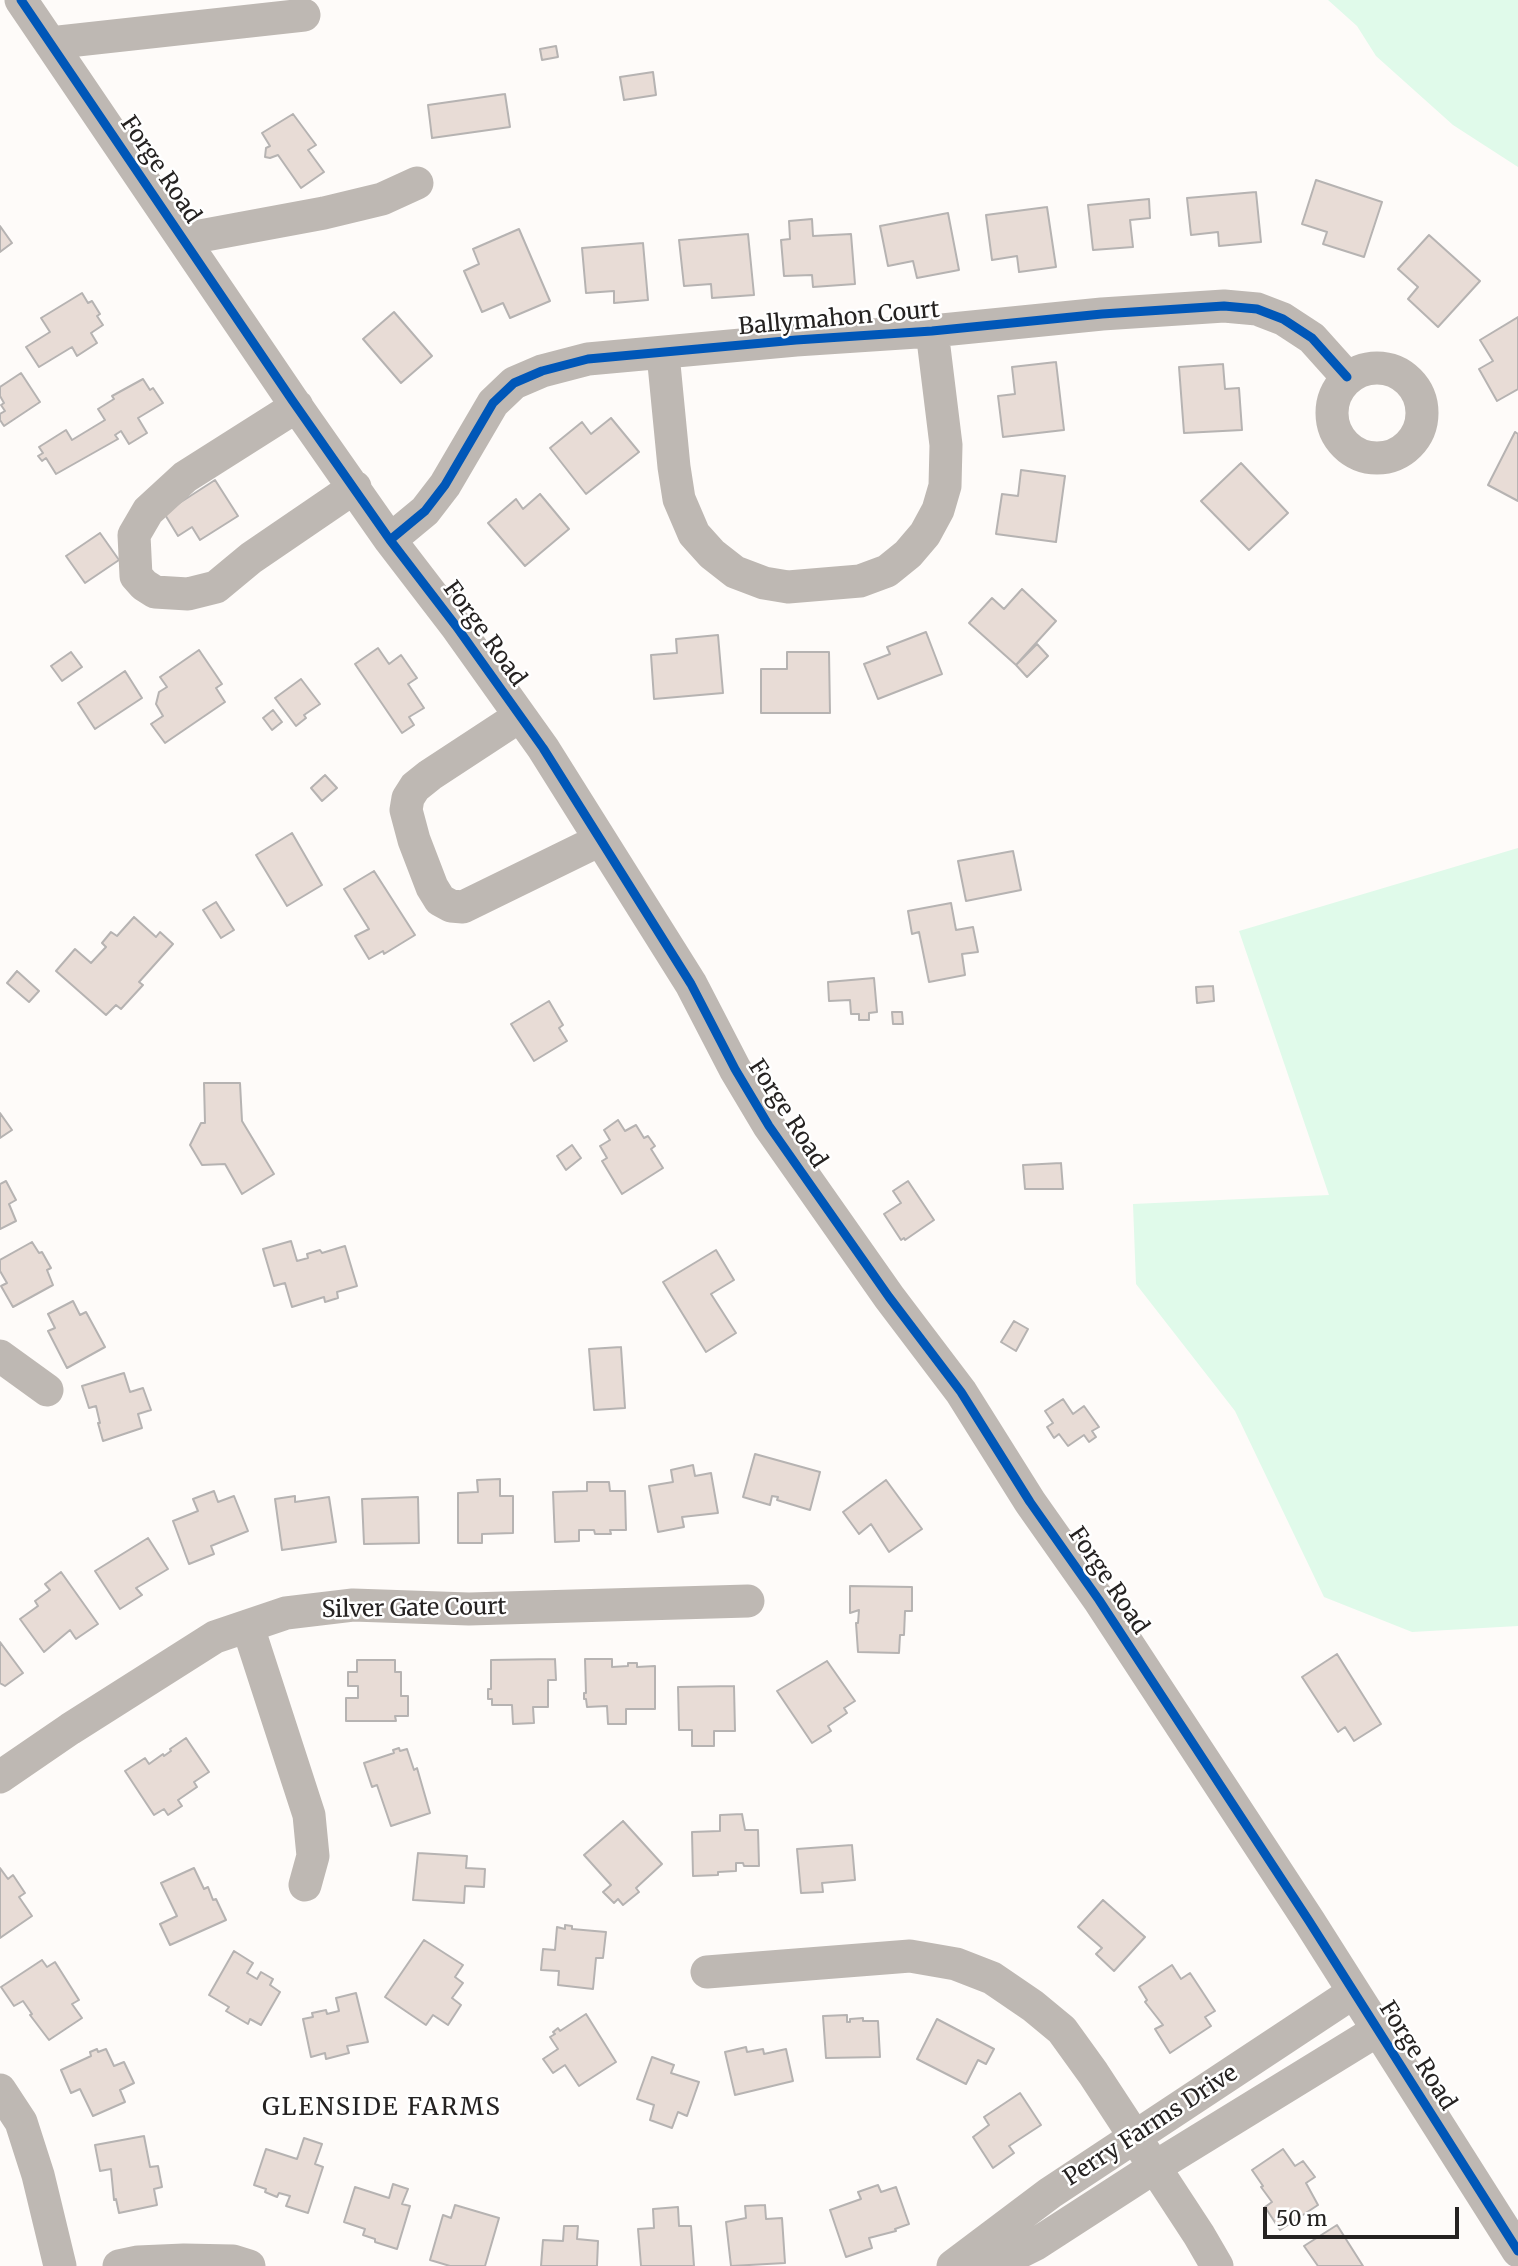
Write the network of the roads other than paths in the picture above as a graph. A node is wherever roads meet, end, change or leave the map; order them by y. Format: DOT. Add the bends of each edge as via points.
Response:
graph roads {
  1 [pos="21,0"];
  2 [pos="304,15"];
  3 [pos="50,43"];
  4 [pos="417,183"];
  5 [pos="184,239"];
  6 [pos="932,331"];
  7 [pos="663,354"];
  8 [pos="1347,377"];
  9 [pos="297,406"];
  10 [pos="355,487"];
  11 [pos="390,540"];
  12 [pos="520,716"];
  13 [pos="600,840"];
  14 [pos="0,1356"];
  15 [pos="47,1390"];
  16 [pos="748,1601"];
  17 [pos="248,1627"];
  18 [pos="0,1777"];
  19 [pos="305,1885"];
  20 [pos="707,1972"];
  21 [pos="1354,1992"];
  22 [pos="1378,2030"];
  23 [pos="0,2090"];
  24 [pos="1135,2138"];
  25 [pos="1155,2167"];
  26 [pos="1518,2251"];
  27 [pos="60,2266"];
  28 [pos="119,2266"];
  29 [pos="250,2266"];
  30 [pos="953,2266"];
  31 [pos="992,2266"];
  32 [pos="1217,2266"];
  1 -- 3 [label="street, Forge Road"];
  2 -- 3 [label="street"];
  3 -- 5 [label="street, Forge Road"];
  4 -- 5 [label="street" via="382,199 324,213"];
  5 -- 9 [label="street, Forge Road"];
  6 -- 7 [label="street, Ballymahon Court"];
  6 -- 7 [label="street" via="946,445 945,486 925,534 908,554 887,571 860,581 788,587 764,583 735,572 694,534 675,478"];
  6 -- 8 [label="street, Ballymahon Court" via="1185,307 1257,309 1312,338"];
  7 -- 11 [label="street, Ballymahon Court" via="589,359 514,383 493,403 432,502"];
  9 -- 10 [label="street, Forge Road"];
  9 -- 10 [label="street" via="185,477 148,510 134,536 136,576 155,592 188,594 216,587"];
  10 -- 11 [label="street, Forge Road"];
  11 -- 12 [label="street, Forge Road"];
  12 -- 13 [label="street, Forge Road"];
  12 -- 13 [label="street" via="430,775 408,798 406,810 414,840 440,900 463,906"];
  13 -- 21 [label="street, Forge Road" via="691,984 769,1126 961,1392"];
  14 -- 15 [label="street"];
  16 -- 17 [label="street, Silver Gate Court" via="468,1609 353,1605 286,1613"];
  17 -- 18 [label="street, Silver Gate Court" via="194,1649"];
  17 -- 19 [label="street" via="309,1815 313,1856"];
  20 -- 24 [label="street" via="910,1956 956,1964 992,1978 1062,2030"];
  21 -- 22 [label="street, Forge Road"];
  21 -- 24 [label="street, Perry Farms Drive"];
  22 -- 25 [label="street, Perry Farms Drive"];
  22 -- 26 [label="street, Forge Road"];
  23 -- 27 [label="street" via="21,2122"];
  24 -- 25 [label="street"];
  24 -- 30 [label="street, Perry Farms Drive" via="1050,2193"];
  25 -- 31 [label="street, Perry Farms Drive" via="1036,2244"];
  25 -- 32 [label="street"];
  28 -- 29 [label="street" via="184,2260"];
}
